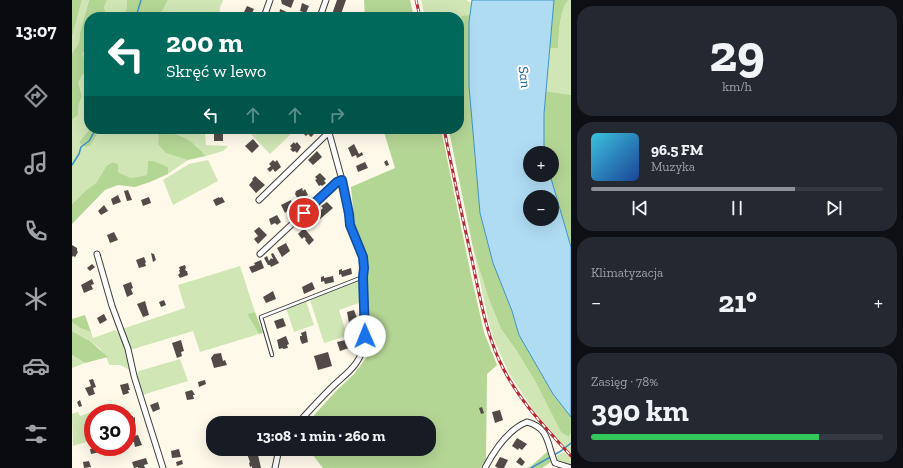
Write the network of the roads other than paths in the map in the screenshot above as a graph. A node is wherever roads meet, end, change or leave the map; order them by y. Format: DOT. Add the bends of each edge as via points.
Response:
graph roads {
  1 [pos="270,0"];
  2 [pos="326,0"];
  3 [pos="266,12"];
  4 [pos="322,12"];
  5 [pos="325,134"];
  6 [pos="329,134"];
  7 [pos="342,180"];
  8 [pos="260,200"];
  9 [pos="97,254"];
  10 [pos="260,254"];
  11 [pos="363,277"];
  12 [pos="272,356"];
  13 [pos="304,416"];
  14 [pos="278,456"];
  15 [pos="163,468"];
  16 [pos="276,468"];
  17 [pos="485,468"];
  18 [pos="571,468"];
  1 -- 3 [label="street"];
  2 -- 4 [label="street"];
  5 -- 8 [label="street"];
  6 -- 7 [label="street"];
  7 -- 10 [label="street"];
  7 -- 11 [label="street" via="350,225 363,257"];
  9 -- 15 [label="street"];
  11 -- 12 [label="lane" via="260,317"];
  11 -- 13 [label="street" via="365,336 362,353 355,366"];
  14 -- 16 [label="street"];
  17 -- 18 [label="street" via="513,430 527,422 536,425 548,438 555,463"];
}
